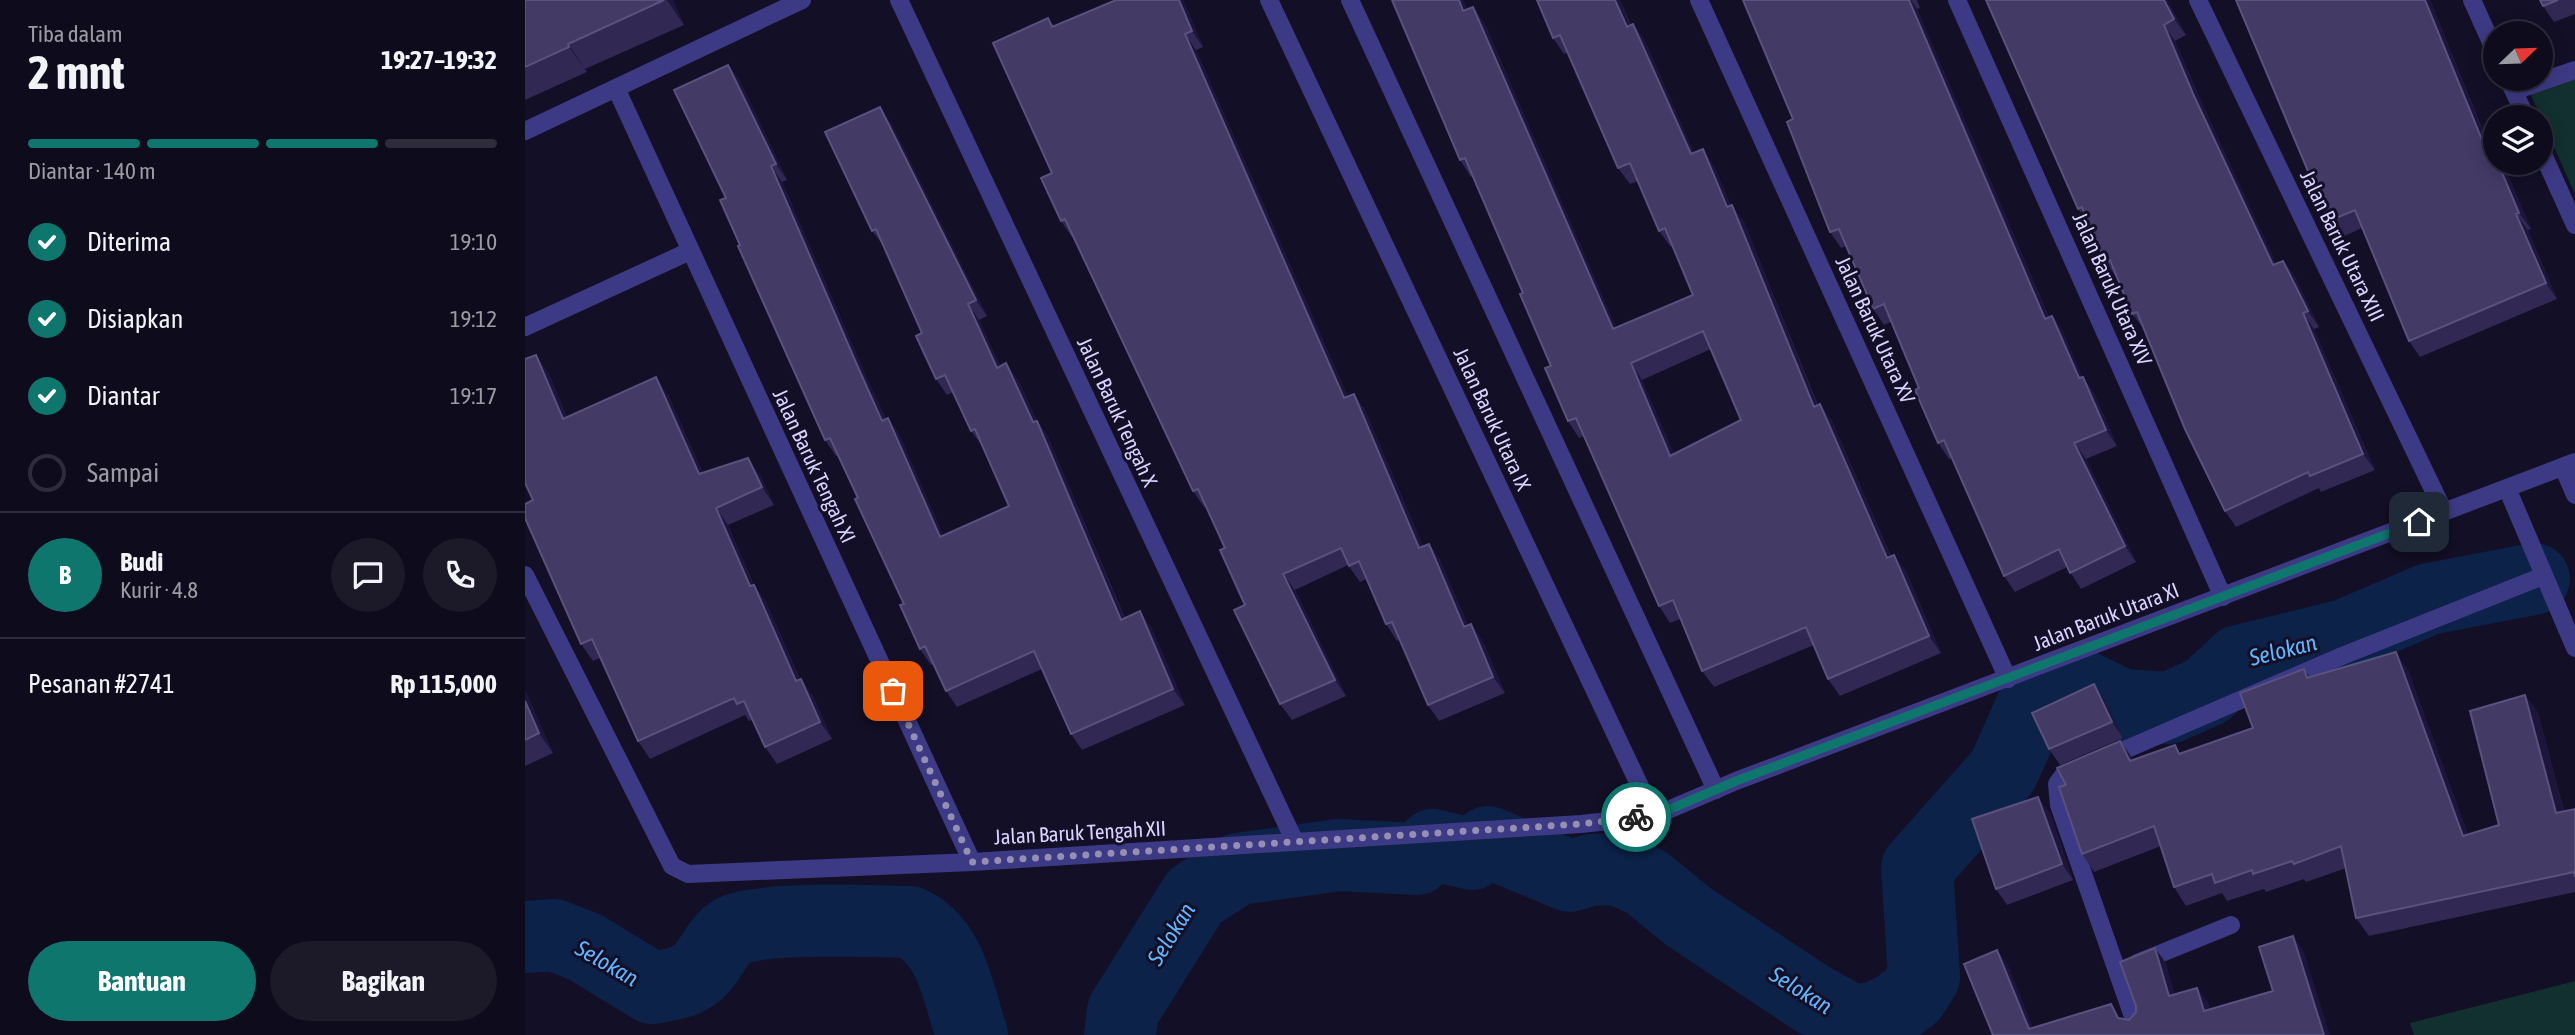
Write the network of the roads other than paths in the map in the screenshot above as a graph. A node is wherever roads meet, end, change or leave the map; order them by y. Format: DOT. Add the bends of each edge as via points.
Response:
graph roads {
  1 [pos="802,0"];
  2 [pos="899,0"];
  3 [pos="1269,0"];
  4 [pos="1350,0"];
  5 [pos="1699,0"];
  6 [pos="1957,0"];
  7 [pos="2198,0"];
  8 [pos="2472,0"];
  9 [pos="2483,24"];
  10 [pos="2575,70"];
  11 [pos="2553,75"];
  12 [pos="616,88"];
  13 [pos="525,131"];
  14 [pos="2552,175"];
  15 [pos="2575,225"];
  16 [pos="690,251"];
  17 [pos="525,327"];
  18 [pos="2569,465"];
  19 [pos="2507,488"];
  20 [pos="2575,495"];
  21 [pos="2444,512"];
  22 [pos="525,575"];
  23 [pos="2543,576"];
  24 [pos="2223,597"];
  25 [pos="2575,648"];
  26 [pos="2008,679"];
  27 [pos="1716,790"];
  28 [pos="1654,816"];
  29 [pos="1295,842"];
  30 [pos="972,862"];
  31 [pos="2231,925"];
  32 [pos="2119,970"];
  33 [pos="2136,1025"];
  1 -- 12 [label="street"];
  2 -- 29 [label="street, Jalan Baruk Tengah X"];
  3 -- 28 [label="street, Jalan Baruk Utara IX"];
  4 -- 27 [label="street"];
  5 -- 26 [label="street, Jalan Baruk Utara XV"];
  6 -- 24 [label="street, Jalan Baruk Utara XIV"];
  7 -- 21 [label="street, Jalan Baruk Utara XIII"];
  8 -- 9 [label="street"];
  10 -- 11 [label="street"];
  12 -- 13 [label="street"];
  12 -- 16 [label="street, Jalan Baruk Tengah XI"];
  14 -- 15 [label="street"];
  16 -- 17 [label="street"];
  16 -- 30 [label="street, Jalan Baruk Tengah XI"];
  18 -- 19 [label="street, Jalan Baruk Utara XI"];
  18 -- 20 [label="street"];
  19 -- 21 [label="street, Jalan Baruk Utara XI"];
  19 -- 23 [label="street"];
  21 -- 24 [label="street, Jalan Baruk Utara XI"];
  22 -- 30 [label="street, Jalan Baruk Tengah XII" via="673,866 688,874"];
  23 -- 25 [label="street"];
  23 -- 32 [label="street" via="2342,656 2062,778 2057,784 2059,805"];
  24 -- 26 [label="street, Jalan Baruk Utara XI"];
  26 -- 27 [label="street, Jalan Baruk Utara XI"];
  27 -- 28 [label="street, Jalan Baruk Utara XI"];
  28 -- 29 [label="street, Jalan Baruk Tengah XII"];
  29 -- 30 [label="street, Jalan Baruk Tengah XII"];
  31 -- 32 [label="street"];
  32 -- 33 [label="street"];
}
